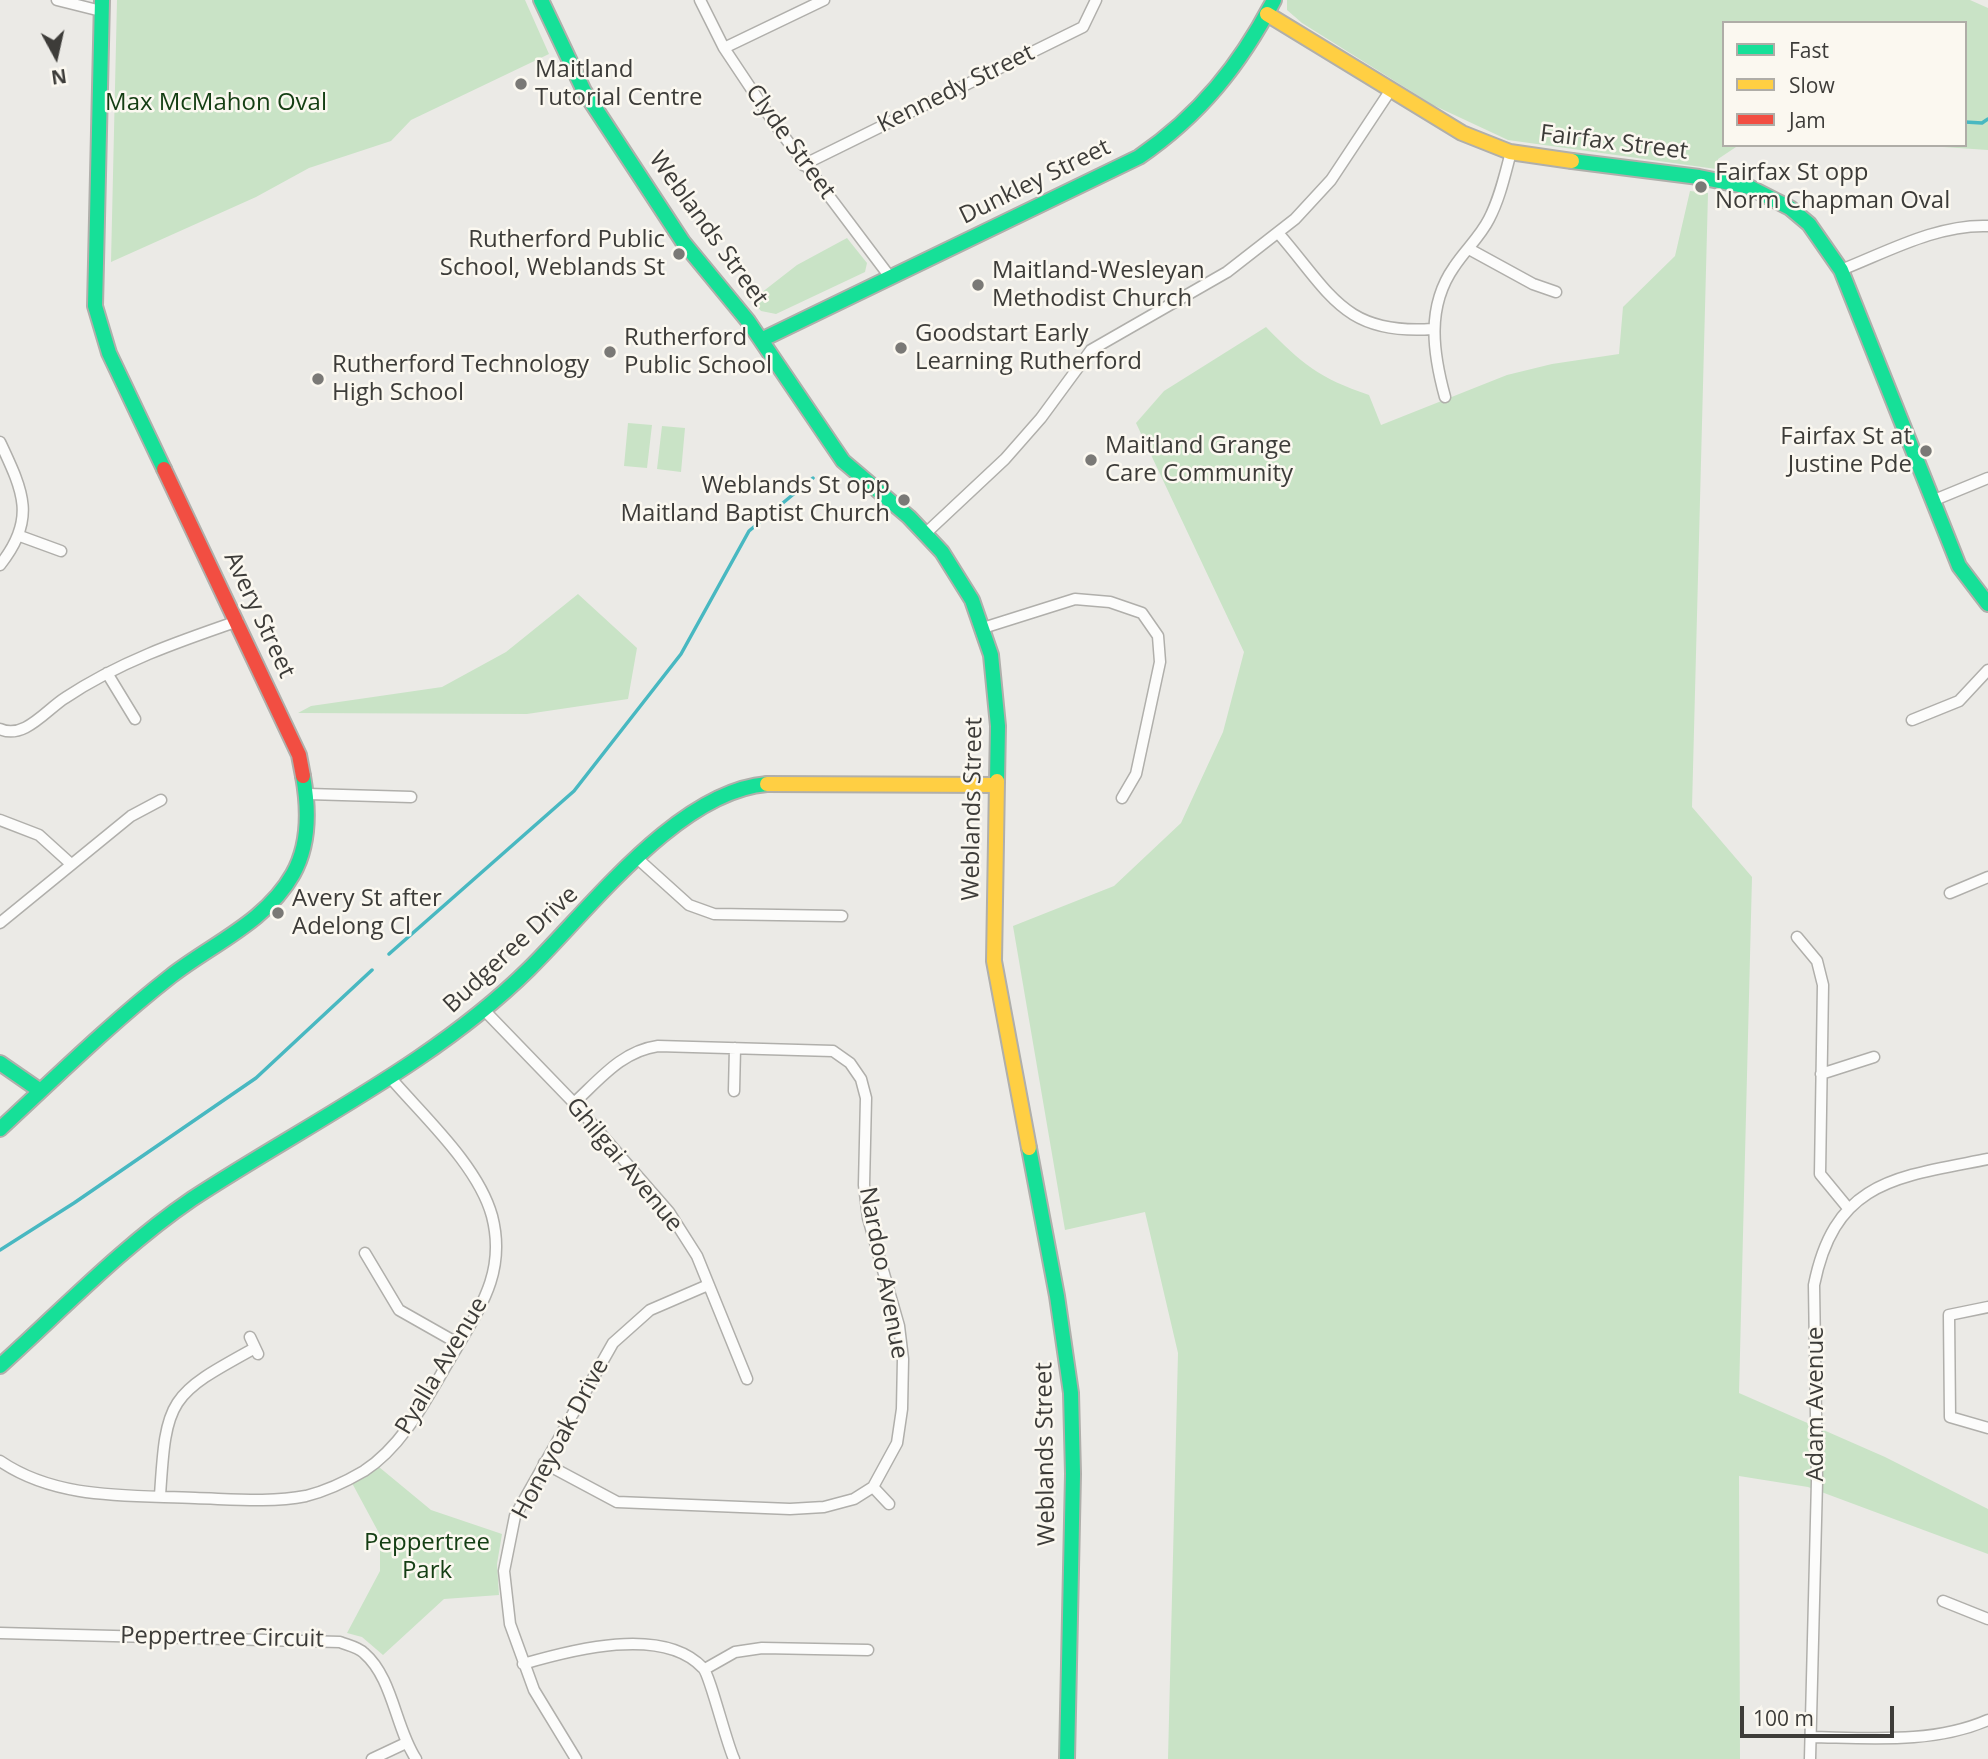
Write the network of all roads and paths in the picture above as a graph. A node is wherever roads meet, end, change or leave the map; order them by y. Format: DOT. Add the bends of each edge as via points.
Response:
graph roads {
  1 [pos="57,0"];
  2 [pos="541,0"];
  3 [pos="700,0"];
  4 [pos="824,0"];
  5 [pos="1096,0"];
  6 [pos="1274,0"];
  7 [pos="102,6"];
  8 [pos="1267,14"];
  9 [pos="724,48"];
  10 [pos="1390,91"];
  11 [pos="1511,152"];
  12 [pos="803,165"];
  13 [pos="1988,226"];
  14 [pos="1279,234"];
  15 [pos="1469,250"];
  16 [pos="1841,270"];
  17 [pos="890,276"];
  18 [pos="1556,292"];
  19 [pos="1432,329"];
  20 [pos="761,340"];
  21 [pos="1445,397"];
  22 [pos="0,442"];
  23 [pos="1988,478"];
  24 [pos="1932,501"];
  25 [pos="926,533"];
  26 [pos="20,536"];
  27 [pos="61,551"];
  28 [pos="0,565"];
  29 [pos="1988,604"];
  30 [pos="238,621"];
  31 [pos="983,628"];
  32 [pos="1988,670"];
  33 [pos="107,673"];
  34 [pos="135,719"];
  35 [pos="1912,720"];
  36 [pos="0,729"];
  37 [pos="996,785"];
  38 [pos="308,794"];
  39 [pos="411,797"];
  40 [pos="1122,798"];
  41 [pos="161,800"];
  42 [pos="0,820"];
  43 [pos="638,859"];
  44 [pos="71,863"];
  45 [pos="1988,877"];
  46 [pos="1950,893"];
  47 [pos="842,916"];
  48 [pos="0,923"];
  49 [pos="1797,937"];
  50 [pos="485,1011"];
  51 [pos="735,1048"];
  52 [pos="1874,1057"];
  53 [pos="0,1063"];
  54 [pos="1821,1074"];
  55 [pos="389,1076"];
  56 [pos="39,1090"];
  57 [pos="734,1091"];
  58 [pos="574,1103"];
  59 [pos="0,1129"];
  60 [pos="1988,1159"];
  61 [pos="1848,1208"];
  62 [pos="365,1253"];
  63 [pos="708,1285"];
  64 [pos="1988,1307"];
  65 [pos="250,1337"];
  66 [pos="459,1344"];
  67 [pos="0,1366"];
  68 [pos="747,1379"];
  69 [pos="1988,1428"];
  70 [pos="0,1461"];
  71 [pos="544,1463"];
  72 [pos="873,1487"];
  73 [pos="159,1496"];
  74 [pos="888,1504"];
  75 [pos="1943,1601"];
  76 [pos="1988,1619"];
  77 [pos="0,1633"];
  78 [pos="868,1650"];
  79 [pos="523,1664"];
  80 [pos="705,1669"];
  81 [pos="1988,1720"];
  82 [pos="1811,1737"];
  83 [pos="406,1743"];
  84 [pos="372,1759"];
  85 [pos="416,1759"];
  86 [pos="576,1759"];
  87 [pos="734,1759"];
  88 [pos="1067,1759"];
  89 [pos="1810,1759"];
  1 -- 7 [label="street"];
  2 -- 20 [label="street, Weblands Street" via="601,118 690,251"];
  3 -- 9 [label="street, Clyde Street"];
  4 -- 9 [label="street"];
  5 -- 12 [label="street, Kennedy Street" via="1083,27"];
  6 -- 8 [label="street, Dunkley Street"];
  7 -- 30 [label="street, Avery Street" via="94,264 98,322 108,353"];
  8 -- 10 [label="street, Fairfax Street"];
  8 -- 17 [label="street, Dunkley Street" via="1222,88 1179,131 1139,157"];
  9 -- 12 [label="street, Clyde Street"];
  10 -- 11 [label="street, Fairfax Street" via="1480,141"];
  10 -- 14 [label="street" via="1331,180"];
  11 -- 15 [label="street" via="1496,205"];
  11 -- 16 [label="street, Fairfax Street" via="1744,184 1798,215 1828,247"];
  12 -- 17 [label="street, Clyde Street"];
  13 -- 16 [label="street" via="1964,225 1938,232"];
  14 -- 19 [label="street" via="1345,310 1360,320 1399,330"];
  14 -- 25 [label="street" via="1227,272 1091,350 1005,459"];
  15 -- 18 [label="street"];
  15 -- 19 [label="street" via="1453,267"];
  16 -- 24 [label="street, Fairfax Street"];
  17 -- 20 [label="street, Dunkley Street"];
  19 -- 21 [label="street"];
  20 -- 25 [label="street, Weblands Street" via="843,461"];
  22 -- 26 [label="street" via="22,501"];
  23 -- 24 [label="street"];
  24 -- 29 [label="street, Fairfax Street" via="1959,566"];
  25 -- 31 [label="street, Weblands Street" via="958,575"];
  26 -- 27 [label="street"];
  26 -- 28 [label="street"];
  30 -- 33 [label="street" via="152,651"];
  30 -- 38 [label="street, Avery Street" via="299,755"];
  31 -- 37 [label="street, Weblands Street" via="998,699"];
  31 -- 40 [label="street" via="1075,599 1111,602 1142,613 1158,636 1160,662 1136,774"];
  32 -- 35 [label="street" via="1959,701"];
  33 -- 34 [label="street"];
  33 -- 36 [label="street" via="24,729"];
  37 -- 43 [label="street, Budgeree Drive" via="758,785 693,811"];
  37 -- 88 [label="street, Weblands Street" via="995,972 1071,1393"];
  38 -- 39 [label="street"];
  38 -- 56 [label="street, Avery Street" via="309,824 293,873 271,903 247,926 173,974"];
  41 -- 44 [label="street" via="143,808"];
  42 -- 44 [label="street" via="39,835"];
  43 -- 47 [label="street" via="688,905 714,914"];
  43 -- 50 [label="street, Budgeree Drive"];
  44 -- 48 [label="street"];
  45 -- 46 [label="street"];
  49 -- 54 [label="street" via="1817,961 1823,985"];
  50 -- 55 [label="street, Budgeree Drive"];
  50 -- 58 [label="street, Ghilgai Avenue"];
  51 -- 57 [label="street"];
  51 -- 58 [label="street, Nardoo Avenue" via="640,1048 622,1058"];
  51 -- 72 [label="street, Nardoo Avenue" via="832,1051 850,1063 861,1079 866,1098 868,1217 899,1326 903,1359 897,1443"];
  52 -- 54 [label="street"];
  53 -- 56 [label="street"];
  54 -- 61 [label="street" via="1820,1174"];
  55 -- 66 [label="street, Pyalla Avenue" via="473,1174 492,1215 496,1258 486,1299"];
  55 -- 67 [label="street, Budgeree Drive" via="190,1201"];
  56 -- 59 [label="street, Avery Street"];
  58 -- 63 [label="street, Ghilgai Avenue" via="669,1212 697,1256"];
  60 -- 61 [label="street, Adam Avenue" via="1891,1180"];
  61 -- 82 [label="street, Adam Avenue" via="1826,1241 1814,1286 1817,1481"];
  62 -- 66 [label="street" via="399,1310"];
  63 -- 68 [label="street, Ghilgai Avenue"];
  63 -- 71 [label="street, Honeyoak Drive" via="650,1310 613,1343"];
  64 -- 69 [label="street" via="1949,1315 1948,1338 1950,1417"];
  65 -- 73 [label="street" via="257,1351 202,1377 174,1408 164,1437"];
  66 -- 73 [label="street, Pyalla Avenue" via="410,1426 351,1479 306,1496 256,1500"];
  70 -- 73 [label="street, Pyalla Avenue" via="44,1482 95,1495"];
  71 -- 72 [label="street" via="617,1502 643,1505 790,1510 854,1499"];
  71 -- 79 [label="street, Honeyoak Drive" via="515,1517 504,1571 510,1624"];
  72 -- 74 [label="street"];
  75 -- 76 [label="street"];
  77 -- 83 [label="street, Peppertree Circuit" via="340,1642 362,1650 378,1667"];
  78 -- 80 [label="street" via="762,1648 735,1652"];
  79 -- 80 [label="street" via="579,1648 635,1643 681,1652"];
  79 -- 86 [label="street, Honeyoak Drive"];
  80 -- 87 [label="street"];
  81 -- 82 [label="street" via="1936,1735"];
  82 -- 89 [label="street, Adam Avenue"];
  83 -- 84 [label="street"];
  83 -- 85 [label="street, Peppertree Circuit"];
}
